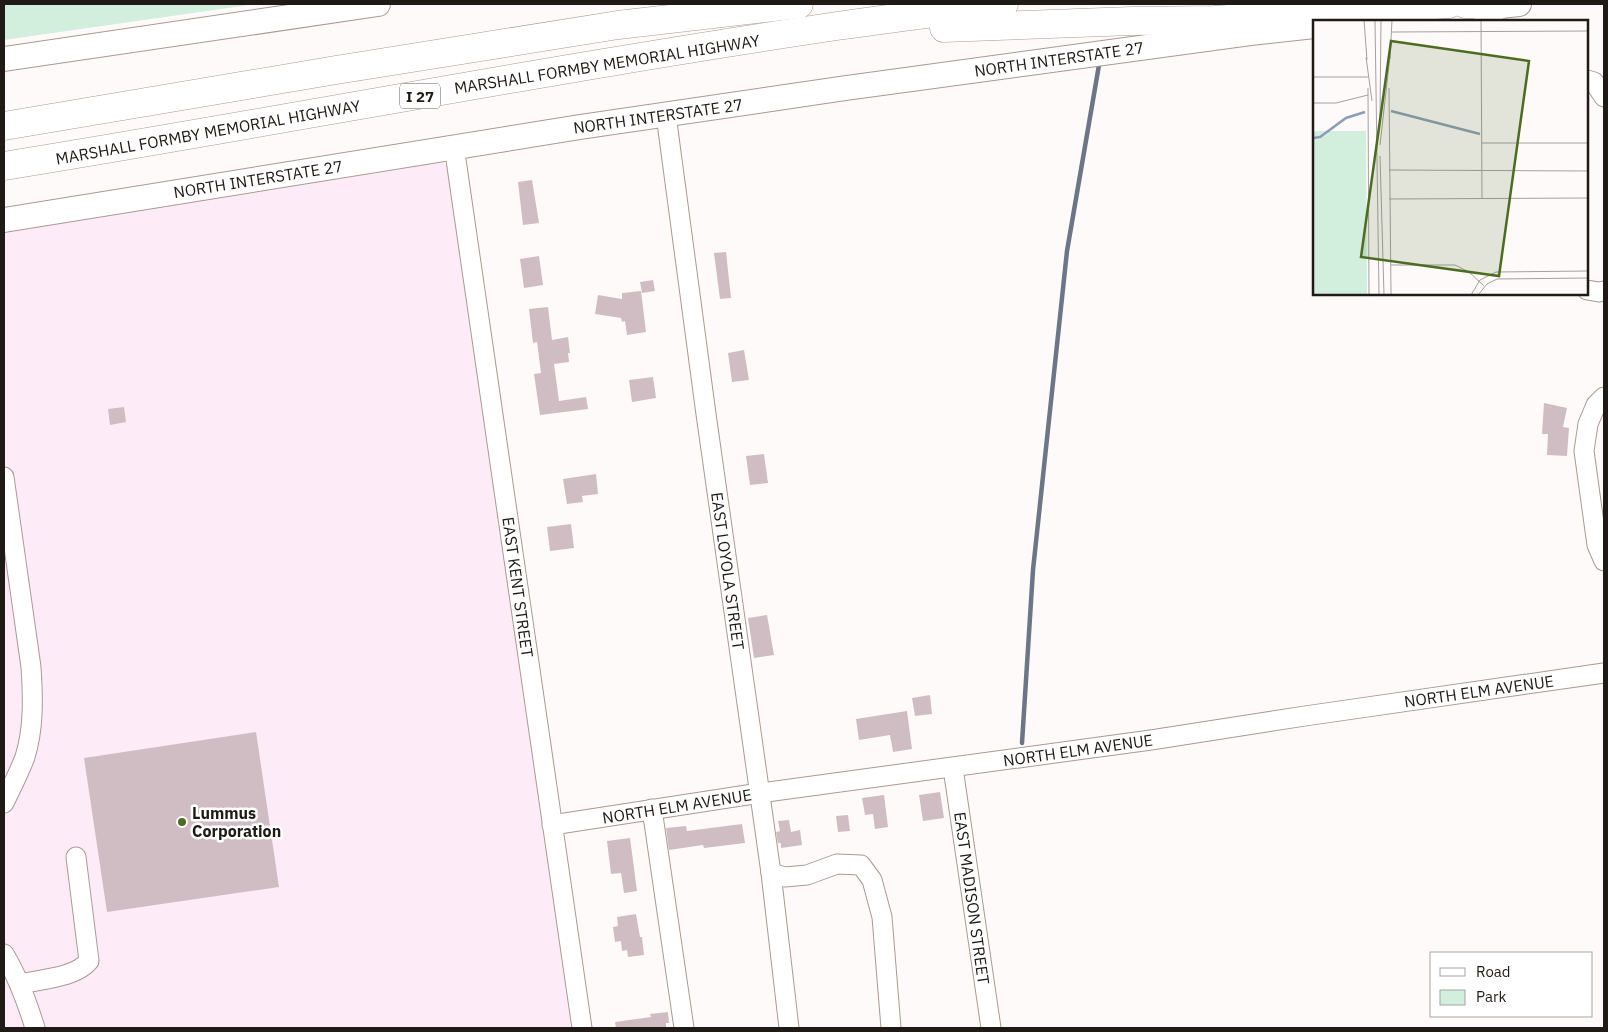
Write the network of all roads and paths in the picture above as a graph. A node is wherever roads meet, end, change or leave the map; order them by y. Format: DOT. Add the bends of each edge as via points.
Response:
graph roads {
  1 [pos="378,4"];
  2 [pos="716,4"];
  3 [pos="799,4"];
  4 [pos="1004,4"];
  5 [pos="1449,4"];
  6 [pos="1464,4"];
  7 [pos="1508,5"];
  8 [pos="1368,20"];
  9 [pos="644,22"];
  10 [pos="837,26"];
  11 [pos="1313,26"];
  12 [pos="4,59"];
  13 [pos="1588,80"];
  14 [pos="1604,98"];
  15 [pos="666,115"];
  16 [pos="10,124"];
  17 [pos="176,138"];
  18 [pos="454,146"];
  19 [pos="4,166"];
  20 [pos="4,176"];
  21 [pos="4,220"];
  22 [pos="1588,290"];
  23 [pos="1604,291"];
  24 [pos="1604,397"];
  25 [pos="4,477"];
  26 [pos="6,504"];
  27 [pos="1604,561"];
  28 [pos="1604,673"];
  29 [pos="953,768"];
  30 [pos="760,793"];
  31 [pos="4,803"];
  32 [pos="652,809"];
  33 [pos="552,825"];
  34 [pos="76,857"];
  35 [pos="771,873"];
  36 [pos="4,954"];
  37 [pos="20,984"];
  38 [pos="35,1028"];
  39 [pos="582,1028"];
  40 [pos="684,1028"];
  41 [pos="789,1028"];
  42 [pos="891,1028"];
  43 [pos="990,1028"];
  1 -- 12 [label="main road"];
  2 -- 9 [label="highway"];
  3 -- 9 [label="highway, MARSHALL FORMBY MEMORIAL HIGHWAY / I 27"];
  4 -- 10 [label="highway, MARSHALL FORMBY MEMORIAL HIGHWAY / I 27"];
  5 -- 10 [label="highway" via="1214,20 898,30"];
  6 -- 7 [label="highway"];
  7 -- 8 [label="main road"];
  9 -- 16 [label="highway, MARSHALL FORMBY MEMORIAL HIGHWAY / I 27"];
  10 -- 17 [label="highway, MARSHALL FORMBY MEMORIAL HIGHWAY / I 27"];
  11 -- 15 [label="main road, NORTH INTERSTATE 27"];
  13 -- 14 [label="street" via="1594,82"];
  15 -- 18 [label="main road, NORTH INTERSTATE 27"];
  15 -- 30 [label="street, EAST LOYOLA STREET"];
  17 -- 19 [label="highway, MARSHALL FORMBY MEMORIAL HIGHWAY / I 27"];
  17 -- 20 [label="highway"];
  18 -- 21 [label="main road, NORTH INTERSTATE 27"];
  18 -- 33 [label="street, EAST KENT STREET"];
  22 -- 23 [label="street"];
  24 -- 27 [label="street" via="1596,405 1588,424 1584,451 1597,545"];
  25 -- 26 [label="street"];
  26 -- 31 [label="street" via="32,667 33,698 25,756"];
  28 -- 29 [label="street, NORTH ELM AVENUE"];
  29 -- 30 [label="street, NORTH ELM AVENUE"];
  29 -- 43 [label="street, EAST MADISON STREET"];
  30 -- 32 [label="street, NORTH ELM AVENUE"];
  30 -- 35 [label="street, EAST LOYOLA STREET"];
  32 -- 33 [label="street, NORTH ELM AVENUE"];
  32 -- 40 [label="street"];
  33 -- 39 [label="street, EAST KENT STREET"];
  34 -- 37 [label="street" via="90,961 74,973"];
  35 -- 41 [label="street, EAST LOYOLA STREET"];
  35 -- 42 [label="street" via="785,877 807,875 837,864 861,865 872,880 882,917"];
  36 -- 37 [label="street"];
  37 -- 38 [label="street"];
}
